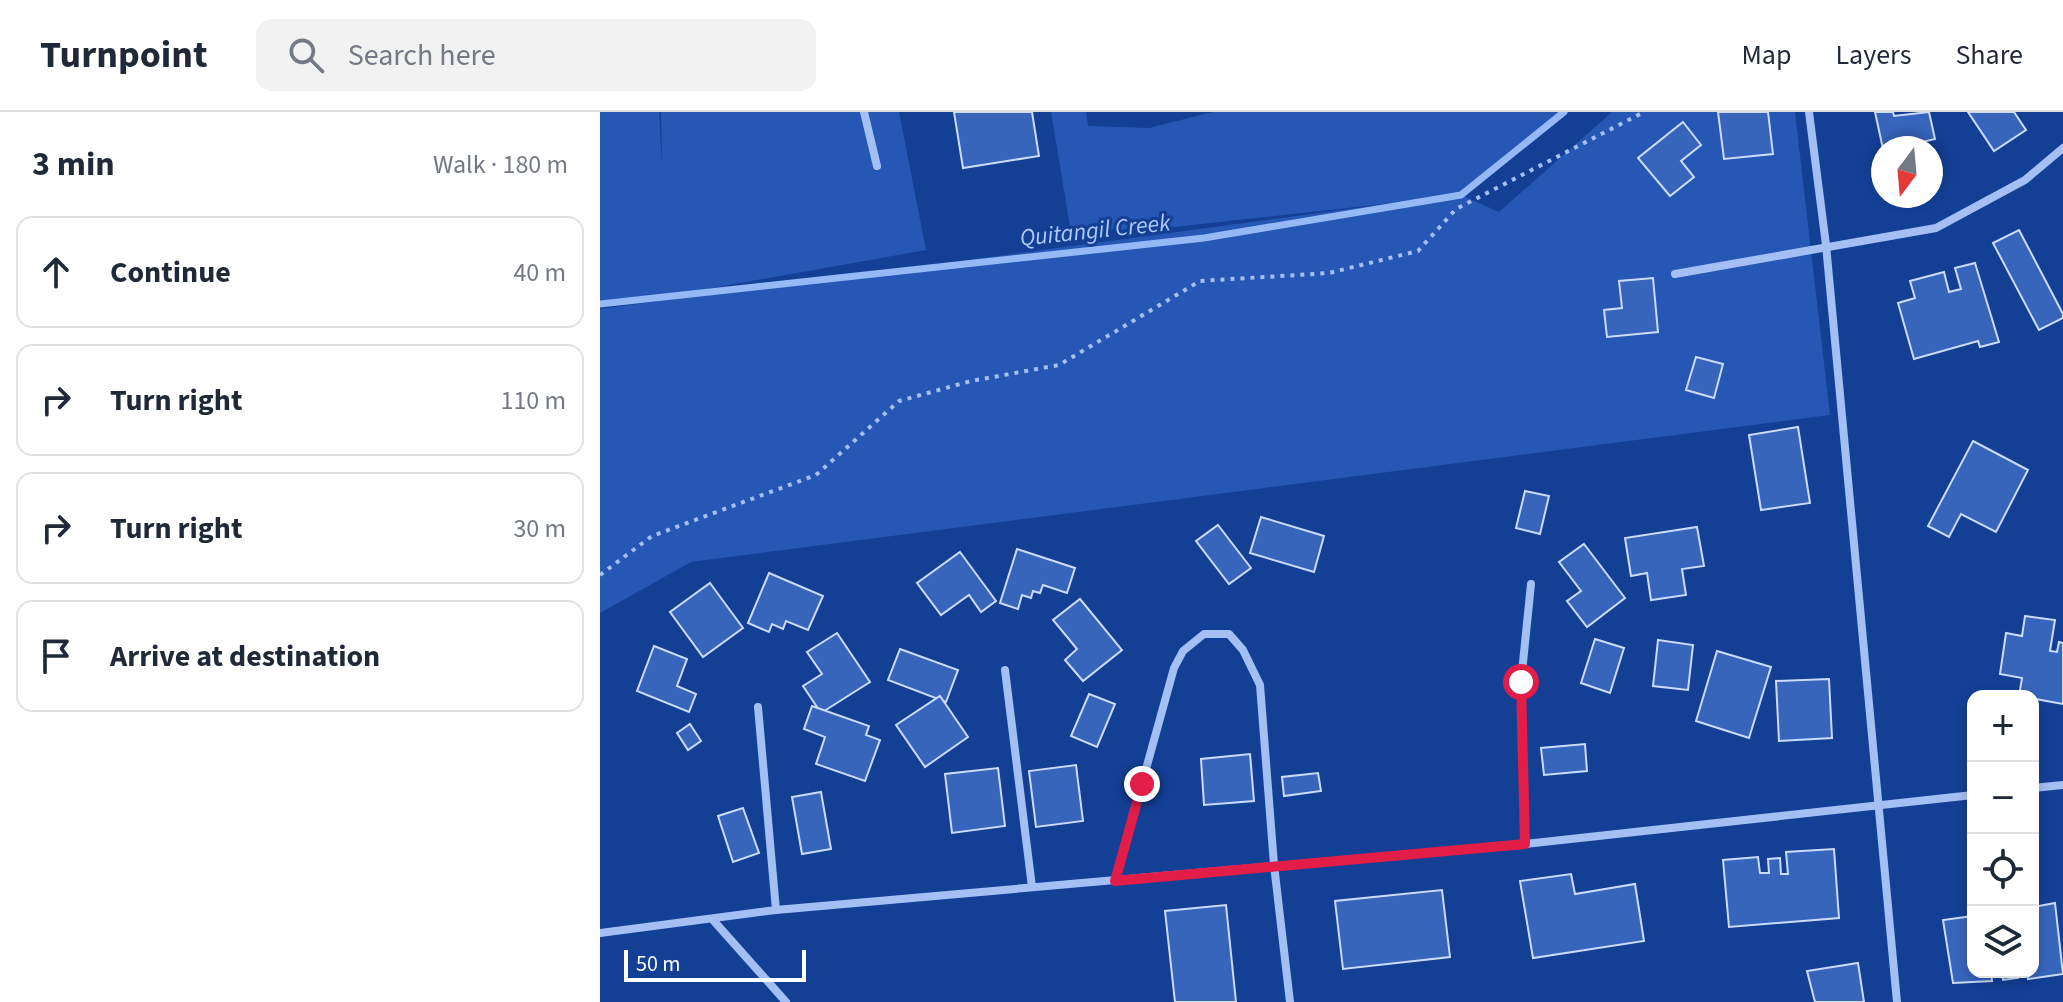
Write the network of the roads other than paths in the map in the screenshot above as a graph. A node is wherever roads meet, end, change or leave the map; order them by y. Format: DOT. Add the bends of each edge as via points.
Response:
graph roads {
  1 [pos="864,112"];
  2 [pos="1809,112"];
  3 [pos="2063,148"];
  4 [pos="877,166"];
  5 [pos="1826,245"];
  6 [pos="1675,274"];
  7 [pos="1531,584"];
  8 [pos="1005,670"];
  9 [pos="758,707"];
  10 [pos="2063,785"];
  11 [pos="2039,787"];
  12 [pos="1967,796"];
  13 [pos="1878,806"];
  14 [pos="1525,844"];
  15 [pos="1274,865"];
  16 [pos="1115,881"];
  17 [pos="1032,887"];
  18 [pos="776,910"];
  19 [pos="713,920"];
  20 [pos="600,933"];
  21 [pos="786,1002"];
  22 [pos="1290,1002"];
  23 [pos="1897,1002"];
  1 -- 4 [label="street"];
  2 -- 5 [label="street"];
  3 -- 5 [label="street" via="2025,180 1936,228"];
  5 -- 6 [label="street"];
  5 -- 13 [label="street"];
  7 -- 14 [label="street" via="1521,682"];
  8 -- 17 [label="street"];
  9 -- 18 [label="street"];
  10 -- 11 [label="street"];
  12 -- 13 [label="street"];
  13 -- 14 [label="street"];
  13 -- 23 [label="street"];
  14 -- 15 [label="street"];
  15 -- 16 [label="street"];
  15 -- 16 [label="street" via="1260,685 1229,634 1204,634 1183,651 1174,668"];
  15 -- 22 [label="street"];
  16 -- 17 [label="street"];
  17 -- 18 [label="street"];
  18 -- 19 [label="street"];
  19 -- 20 [label="street"];
  19 -- 21 [label="street"];
}
